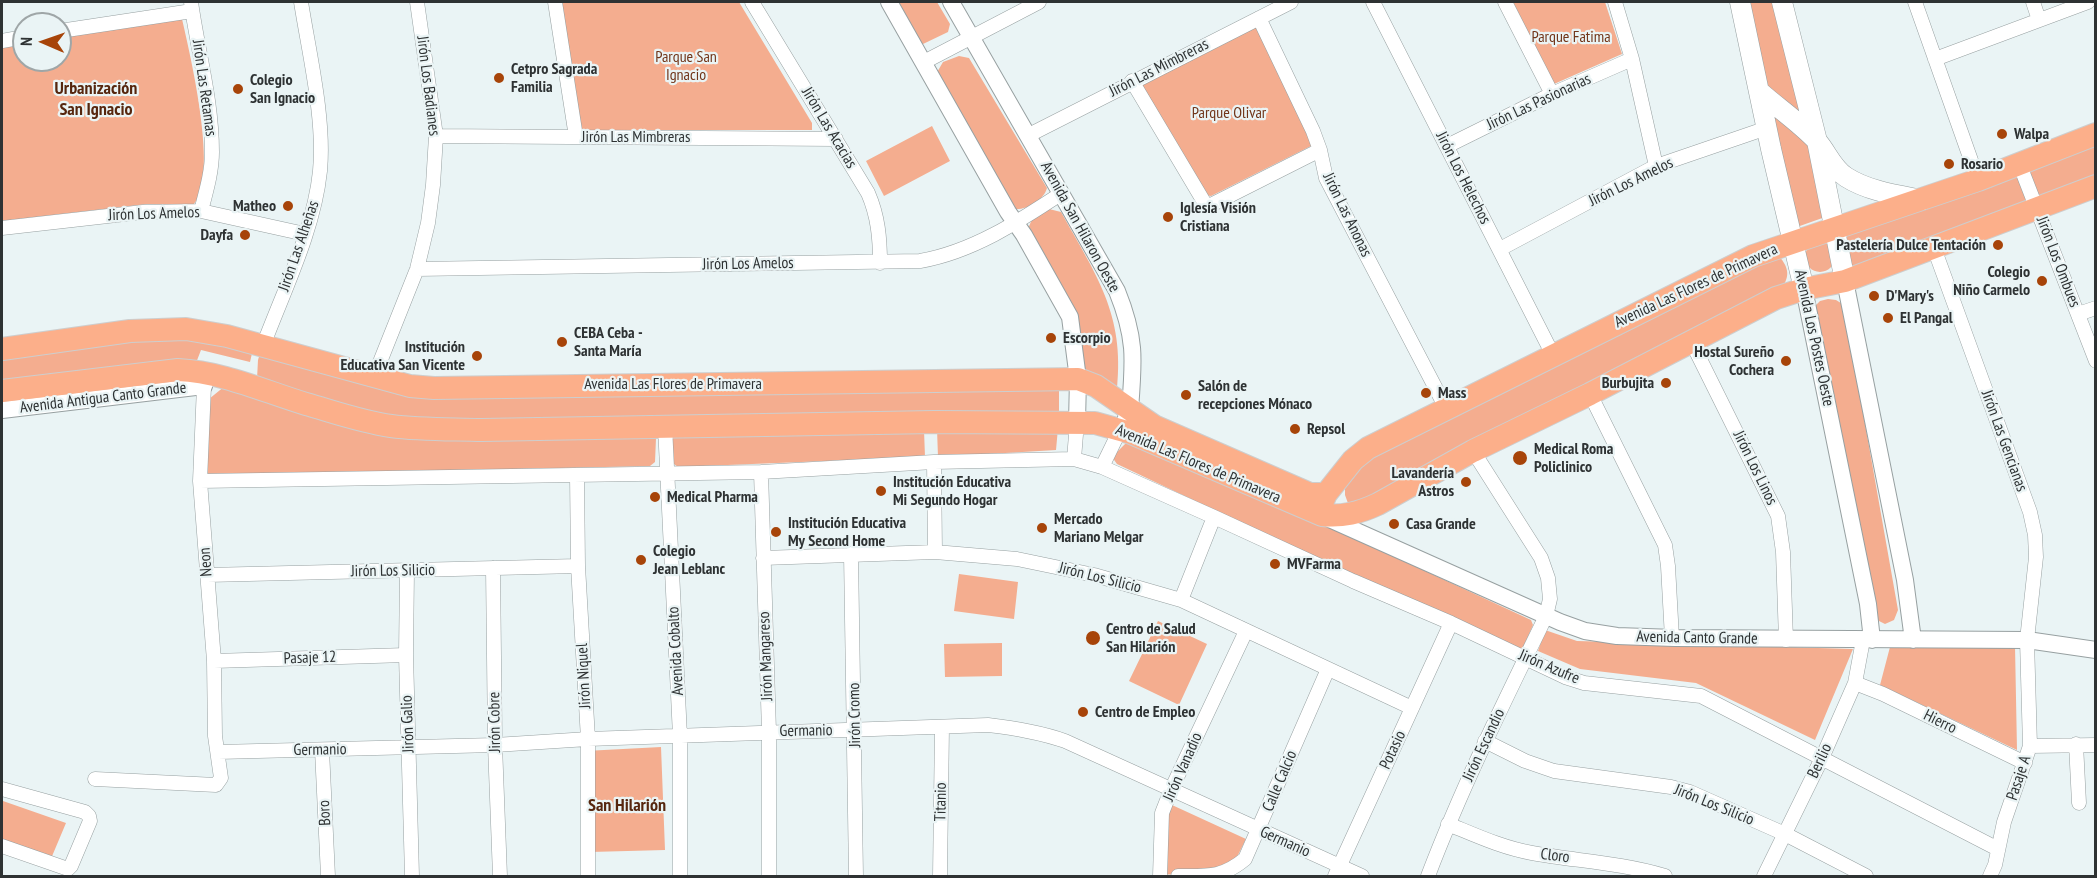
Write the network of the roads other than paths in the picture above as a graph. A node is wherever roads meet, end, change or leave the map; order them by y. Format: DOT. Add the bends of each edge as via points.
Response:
graph roads {
  1 [pos="301,2"];
  2 [pos="417,2"];
  3 [pos="555,2"];
  4 [pos="752,2"];
  5 [pos="889,2"];
  6 [pos="951,2"];
  7 [pos="1039,2"];
  8 [pos="1291,2"];
  9 [pos="1373,2"];
  10 [pos="1505,2"];
  11 [pos="1615,2"];
  12 [pos="1740,2"];
  13 [pos="1782,2"];
  14 [pos="1915,2"];
  15 [pos="2033,2"];
  16 [pos="2088,2"];
  17 [pos="191,6"];
  18 [pos="1259,18"];
  19 [pos="2039,20"];
  20 [pos="72,30"];
  21 [pos="971,36"];
  22 [pos="1632,59"];
  23 [pos="1935,59"];
  24 [pos="924,62"];
  25 [pos="1132,81"];
  26 [pos="1760,92"];
  27 [pos="1552,94"];
  28 [pos="1767,128"];
  29 [pos="2096,134"];
  30 [pos="1029,135"];
  31 [pos="436,136"];
  32 [pos="576,137"];
  33 [pos="836,139"];
  34 [pos="1817,141"];
  35 [pos="1447,146"];
  36 [pos="1320,150"];
  37 [pos="2019,163"];
  38 [pos="1656,166"];
  39 [pos="1978,180"];
  40 [pos="2096,186"];
  41 [pos="1062,194"];
  42 [pos="1922,200"];
  43 [pos="2037,209"];
  44 [pos="201,211"];
  45 [pos="1016,224"];
  46 [pos="2,228"];
  47 [pos="1835,229"];
  48 [pos="305,234"];
  49 [pos="1794,241"];
  50 [pos="1934,248"];
  51 [pos="1500,249"];
  52 [pos="880,263"];
  53 [pos="417,269"];
  54 [pos="1845,281"];
  55 [pos="1804,289"];
  56 [pos="2096,308"];
  57 [pos="2078,314"];
  58 [pos="1691,341"];
  59 [pos="263,346"];
  60 [pos="2,349"];
  61 [pos="1553,355"];
  62 [pos="2096,361"];
  63 [pos="374,377"];
  64 [pos="1078,379"];
  65 [pos="206,380"];
  66 [pos="2,391"];
  67 [pos="1590,394"];
  68 [pos="1446,408"];
  69 [pos="1130,409"];
  70 [pos="2,410"];
  71 [pos="1077,422"];
  72 [pos="665,426"];
  73 [pos="1120,429"];
  74 [pos="1473,451"];
  75 [pos="1074,459"];
  76 [pos="934,462"];
  77 [pos="1102,467"];
  78 [pos="761,472"];
  79 [pos="668,473"];
  80 [pos="577,475"];
  81 [pos="200,481"];
  82 [pos="1324,505"];
  83 [pos="1214,517"];
  84 [pos="935,552"];
  85 [pos="851,554"];
  86 [pos="763,558"];
  87 [pos="578,566"];
  88 [pos="493,568"];
  89 [pos="406,571"];
  90 [pos="207,575"];
  91 [pos="1181,600"];
  92 [pos="1546,616"];
  93 [pos="1451,623"];
  94 [pos="1246,631"];
  95 [pos="1672,638"];
  96 [pos="1786,640"];
  97 [pos="1868,640"];
  98 [pos="1913,640"];
  99 [pos="2027,640"];
  100 [pos="2096,650"];
  101 [pos="406,655"];
  102 [pos="1526,658"];
  103 [pos="213,661"];
  104 [pos="1328,669"];
  105 [pos="1855,682"];
  106 [pos="1412,708"];
  107 [pos="942,727"];
  108 [pos="855,730"];
  109 [pos="769,732"];
  110 [pos="680,736"];
  111 [pos="588,739"];
  112 [pos="1485,741"];
  113 [pos="2076,744"];
  114 [pos="495,745"];
  115 [pos="2096,745"];
  116 [pos="2030,746"];
  117 [pos="408,747"];
  118 [pos="322,750"];
  119 [pos="218,752"];
  120 [pos="1822,758"];
  121 [pos="2025,763"];
  122 [pos="95,779"];
  123 [pos="2,789"];
  124 [pos="1171,790"];
  125 [pos="2079,803"];
  126 [pos="1448,824"];
  127 [pos="1259,830"];
  128 [pos="1785,834"];
  129 [pos="2,846"];
  130 [pos="1998,849"];
  131 [pos="1337,871"];
  132 [pos="328,876"];
  133 [pos="412,876"];
  134 [pos="500,876"];
  135 [pos="588,876"];
  136 [pos="680,876"];
  137 [pos="769,876"];
  138 [pos="856,876"];
  139 [pos="940,876"];
  140 [pos="1160,876"];
  141 [pos="1178,876"];
  142 [pos="1362,876"];
  143 [pos="1428,876"];
  144 [pos="1665,876"];
  145 [pos="1764,876"];
  146 [pos="1866,876"];
  147 [pos="1990,876"];
  1 -- 48 [label="street, Jirón Las Alheñas" via="321,147 315,204"];
  2 -- 31 [label="street, Jirón Los Badianes"];
  3 -- 32 [label="street"];
  4 -- 33 [label="street, Jirón Las Acacias"];
  5 -- 24 [label="street"];
  6 -- 21 [label="street, Avenida San Hilaron Oeste"];
  7 -- 21 [label="street"];
  8 -- 18 [label="street, Jirón Las Mimbreras"];
  9 -- 35 [label="street, Jirón Los Helechos"];
  10 -- 27 [label="street"];
  11 -- 22 [label="street"];
  12 -- 26 [label="main road, Avenida Los Postes Oeste"];
  13 -- 34 [label="main road"];
  14 -- 23 [label="street"];
  15 -- 19 [label="street"];
  16 -- 19 [label="street"];
  17 -- 20 [label="street"];
  17 -- 44 [label="street, Jirón Las Retamas" via="207,93 212,154"];
  18 -- 25 [label="street, Jirón Las Mimbreras"];
  18 -- 36 [label="street, Jirón Las Anonas"];
  19 -- 23 [label="street"];
  21 -- 24 [label="street"];
  21 -- 30 [label="street, Avenida San Hilaron Oeste"];
  22 -- 27 [label="street, Jirón Las Pasionarias"];
  22 -- 38 [label="street"];
  23 -- 39 [label="street"];
  24 -- 45 [label="street"];
  25 -- 30 [label="street, Jirón Las Mimbreras"];
  25 -- 36 [label="street" via="1207,207"];
  26 -- 28 [label="main road, Avenida Los Postes Oeste"];
  26 -- 34 [label="main road"];
  27 -- 35 [label="street, Jirón Las Pasionarias"];
  28 -- 38 [label="street, Jirón Los Amelos"];
  28 -- 49 [label="main road, Avenida Los Postes Oeste"];
  29 -- 37 [label="main road, Avenida Las Flores de Primavera"];
  30 -- 41 [label="street, Avenida San Hilaron Oeste"];
  31 -- 32 [label="street, Jirón Las Mimbreras"];
  31 -- 53 [label="street, Jirón Los Badianes" via="429,223"];
  32 -- 33 [label="street, Jirón Las Mimbreras"];
  33 -- 52 [label="street, Jirón Las Acacias" via="876,212"];
  34 -- 42 [label="main road" via="1844,176 1886,193"];
  34 -- 47 [label="main road"];
  35 -- 51 [label="street, Jirón Los Helechos"];
  36 -- 68 [label="street, Jirón Las Anonas" via="1326,178"];
  37 -- 39 [label="main road, Avenida Las Flores de Primavera"];
  37 -- 43 [label="street, Jirón Los Ombues"];
  38 -- 51 [label="street, Jirón Los Amelos"];
  39 -- 42 [label="main road, Avenida Las Flores de Primavera"];
  40 -- 43 [label="main road, Avenida Las Flores de Primavera"];
  41 -- 45 [label="street, Jirón Los Amelos"];
  41 -- 69 [label="street, Avenida San Hilaron Oeste" via="1117,291 1126,315 1133,343"];
  42 -- 47 [label="main road, Avenida Las Flores de Primavera"];
  43 -- 50 [label="main road, Avenida Las Flores de Primavera"];
  43 -- 57 [label="street, Jirón Los Ombues"];
  44 -- 46 [label="street, Jirón Los Amelos" via="143,212"];
  44 -- 48 [label="street, Jirón Los Amelos"];
  45 -- 52 [label="street, Jirón Los Amelos" via="946,257"];
  45 -- 64 [label="street" via="1070,317"];
  47 -- 49 [label="main road, Avenida Las Flores de Primavera"];
  47 -- 54 [label="main road"];
  48 -- 59 [label="street, Jirón Las Alheñas"];
  49 -- 55 [label="main road, Avenida Los Postes Oeste"];
  49 -- 61 [label="main road, Avenida Las Flores de Primavera" via="1753,256"];
  50 -- 54 [label="main road, Avenida Las Flores de Primavera"];
  50 -- 99 [label="street, Jirón Las Gencianas" via="2036,535"];
  51 -- 61 [label="street, Jirón Los Helechos"];
  52 -- 53 [label="street, Jirón Los Amelos"];
  53 -- 63 [label="street, Jirón Los Badianes"];
  54 -- 55 [label="main road, Avenida Las Flores de Primavera"];
  54 -- 98 [label="street" via="1905,580"];
  55 -- 58 [label="main road, Avenida Las Flores de Primavera" via="1776,298"];
  55 -- 97 [label="street, Avenida Los Postes Oeste" via="1866,593"];
  56 -- 57 [label="street"];
  57 -- 62 [label="street, Jirón Los Ombues"];
  58 -- 67 [label="main road, Avenida Las Flores de Primavera"];
  58 -- 96 [label="street, Jirón Los Linos" via="1778,516"];
  59 -- 60 [label="main road, Avenida Las Flores de Primavera" via="186,329 130,332"];
  59 -- 63 [label="main road, Avenida Las Flores de Primavera"];
  61 -- 68 [label="main road, Avenida Las Flores de Primavera"];
  63 -- 64 [label="main road, Avenida Las Flores de Primavera" via="434,388"];
  64 -- 69 [label="main road, Avenida Las Flores de Primavera"];
  64 -- 71 [label="street"];
  65 -- 66 [label="main road, Avenida Las Flores de Primavera" via="178,370"];
  65 -- 70 [label="street, Avenida Antigua Canto Grande"];
  65 -- 72 [label="main road, Avenida Las Flores de Primavera" via="406,428"];
  65 -- 81 [label="street, Neon"];
  67 -- 74 [label="main road, Avenida Las Flores de Primavera"];
  67 -- 95 [label="street" via="1665,545"];
  68 -- 82 [label="main road, Avenida Las Flores de Primavera" via="1368,448 1353,460"];
  69 -- 73 [label="street, Avenida San Hilaron Oeste"];
  69 -- 82 [label="main road, Avenida Las Flores de Primavera" via="1154,426 1310,494"];
  71 -- 72 [label="main road, Avenida Las Flores de Primavera"];
  71 -- 73 [label="main road, Avenida Las Flores de Primavera"];
  71 -- 75 [label="street"];
  72 -- 79 [label="street, Avenida Cobalto"];
  73 -- 77 [label="street, Avenida San Hilaron Oeste"];
  73 -- 82 [label="main road, Avenida Las Flores de Primavera"];
  74 -- 82 [label="main road, Avenida Las Flores de Primavera" via="1365,510 1339,517"];
  74 -- 92 [label="street" via="1541,558 1551,599"];
  75 -- 76 [label="street, Jirón Azufre"];
  75 -- 77 [label="street, Jirón Azufre"];
  76 -- 78 [label="street, Jirón Azufre"];
  76 -- 84 [label="street"];
  77 -- 83 [label="street, Jirón Azufre"];
  78 -- 79 [label="street, Jirón Azufre"];
  78 -- 86 [label="street, Jirón Mangareso"];
  79 -- 80 [label="street, Jirón Azufre"];
  79 -- 110 [label="street, Avenida Cobalto"];
  80 -- 81 [label="street, Jirón Azufre"];
  80 -- 87 [label="street, Jirón Niquel"];
  81 -- 90 [label="street, Neon"];
  82 -- 92 [label="street, Avenida Canto Grande"];
  83 -- 91 [label="street"];
  83 -- 93 [label="street, Jirón Azufre"];
  84 -- 85 [label="street, Jirón Los Silicio"];
  84 -- 91 [label="street, Jirón Los Silicio" via="1027,561"];
  85 -- 86 [label="street, Jirón Los Silicio"];
  85 -- 108 [label="street, Jirón Cromo"];
  86 -- 109 [label="street, Jirón Mangareso"];
  87 -- 88 [label="street, Jirón Los Silicio"];
  87 -- 111 [label="street, Jirón Niquel"];
  88 -- 89 [label="street, Jirón Los Silicio"];
  88 -- 114 [label="street, Jirón Cobre"];
  89 -- 90 [label="street, Jirón Los Silicio"];
  89 -- 101 [label="street, Jirón Galio"];
  90 -- 103 [label="street, Neon"];
  91 -- 94 [label="street, Jirón Los Silicio"];
  92 -- 95 [label="street, Avenida Canto Grande" via="1586,631"];
  92 -- 102 [label="street, Jirón Escandio"];
  93 -- 102 [label="street, Jirón Azufre"];
  93 -- 106 [label="street, Potasio"];
  94 -- 104 [label="street, Jirón Los Silicio"];
  94 -- 124 [label="street, Jirón Vanadio"];
  95 -- 96 [label="street, Avenida Canto Grande"];
  96 -- 97 [label="street, Avenida Canto Grande"];
  97 -- 98 [label="street, Avenida Canto Grande"];
  97 -- 105 [label="street, Berilio"];
  98 -- 99 [label="street, Avenida Canto Grande"];
  99 -- 100 [label="street, Avenida Canto Grande"];
  99 -- 116 [label="street, Pasaje A"];
  101 -- 103 [label="street, Pasaje 12"];
  101 -- 117 [label="street, Jirón Galio"];
  102 -- 112 [label="street, Jirón Escandio"];
  102 -- 120 [label="street, Jirón Azufre" via="1584,682 1701,696"];
  103 -- 119 [label="street, Neon"];
  104 -- 106 [label="street, Jirón Los Silicio"];
  104 -- 127 [label="street, Calle Calcio"];
  105 -- 120 [label="street, Berilio"];
  105 -- 121 [label="street, Hierro"];
  106 -- 131 [label="street, Potasio"];
  107 -- 108 [label="street, Germanio"];
  107 -- 124 [label="street, Germanio" via="988,725 1040,732"];
  107 -- 139 [label="street, Titanio"];
  108 -- 109 [label="street, Germanio"];
  108 -- 138 [label="street, Jirón Cromo"];
  109 -- 110 [label="street, Germanio"];
  109 -- 137 [label="street, Jirón Mangareso"];
  110 -- 111 [label="street, Germanio"];
  110 -- 136 [label="street, Avenida Cobalto"];
  111 -- 114 [label="street, Germanio"];
  111 -- 135 [label="street, Jirón Niquel"];
  112 -- 126 [label="street, Jirón Escandio"];
  112 -- 128 [label="street, Jirón Los Silicio" via="1554,771 1690,792"];
  113 -- 115 [label="street"];
  113 -- 116 [label="street"];
  113 -- 125 [label="street"];
  114 -- 117 [label="street, Germanio"];
  114 -- 134 [label="street, Jirón Cobre"];
  116 -- 121 [label="street, Pasaje A"];
  117 -- 118 [label="street, Germanio"];
  117 -- 133 [label="street, Jirón Galio"];
  118 -- 119 [label="street, Germanio"];
  118 -- 132 [label="street, Boro"];
  119 -- 122 [label="street, Neon" via="221,778 216,785"];
  120 -- 128 [label="street, Berilio"];
  120 -- 130 [label="street, Jirón Azufre"];
  121 -- 130 [label="street, Pasaje A"];
  123 -- 129 [label="street" via="85,812 90,821 68,869"];
  124 -- 127 [label="street, Germanio"];
  124 -- 140 [label="street, Jirón Vanadio" via="1162,813"];
  126 -- 143 [label="street, Jirón Escandio"];
  126 -- 144 [label="street, Cloro" via="1506,848"];
  127 -- 131 [label="street, Germanio"];
  127 -- 141 [label="street, Calle Calcio" via="1245,859 1232,870 1221,875"];
  128 -- 145 [label="street, Berilio"];
  128 -- 146 [label="street, Jirón Los Silicio"];
  130 -- 147 [label="street, Pasaje A"];
  131 -- 142 [label="street, Germanio"];
}
